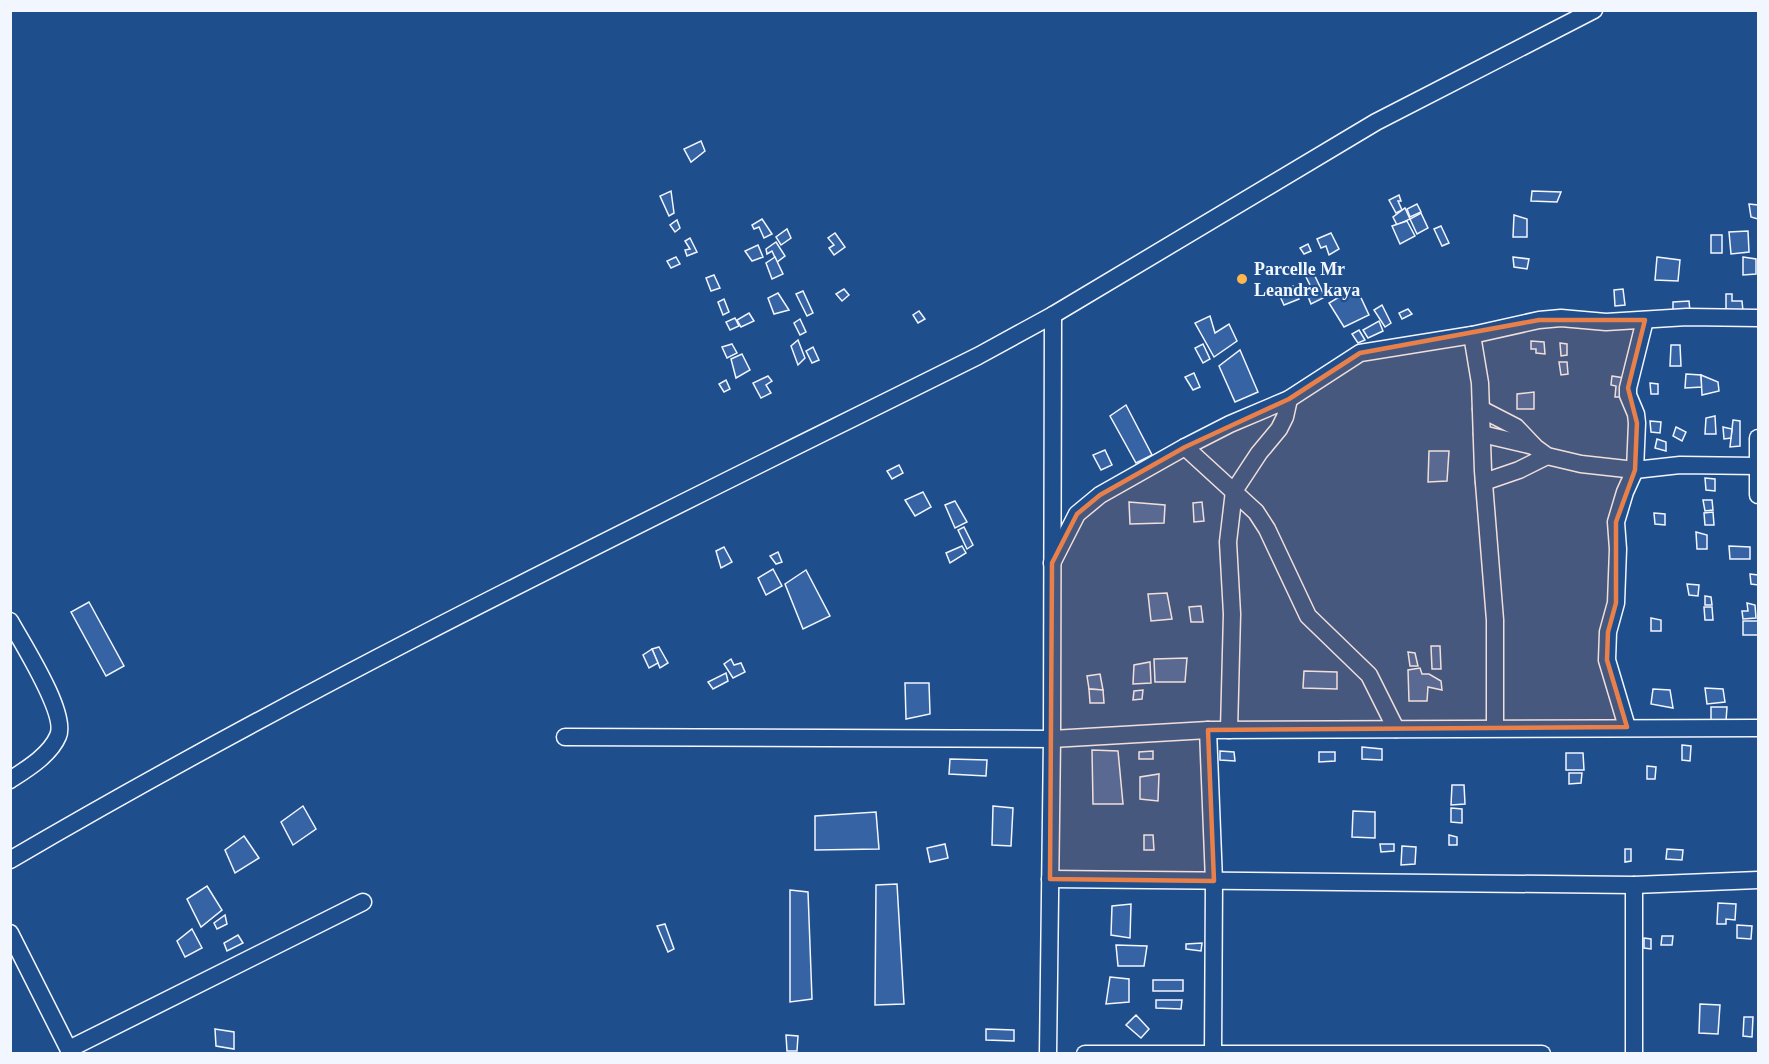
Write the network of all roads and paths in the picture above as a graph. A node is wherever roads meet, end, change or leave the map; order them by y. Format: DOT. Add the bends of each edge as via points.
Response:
graph roads {
  1 [pos="1593,10"];
  2 [pos="1053,315"];
  3 [pos="1758,318"];
  4 [pos="1645,320"];
  5 [pos="1472,335"];
  6 [pos="1289,399"];
  7 [pos="1481,409"];
  8 [pos="1482,434"];
  9 [pos="1758,438"];
  10 [pos="1185,447"];
  11 [pos="1540,451"];
  12 [pos="1758,466"];
  13 [pos="1635,470"];
  14 [pos="1484,482"];
  15 [pos="1234,492"];
  16 [pos="1758,495"];
  17 [pos="1052,563"];
  18 [pos="12,625"];
  19 [pos="1495,728"];
  20 [pos="1627,728"];
  21 [pos="1758,728"];
  22 [pos="1396,729"];
  23 [pos="1208,730"];
  24 [pos="1229,730"];
  25 [pos="566,737"];
  26 [pos="1052,739"];
  27 [pos="10,780"];
  28 [pos="10,860"];
  29 [pos="1050,879"];
  30 [pos="1758,880"];
  31 [pos="1214,881"];
  32 [pos="1634,885"];
  33 [pos="363,902"];
  34 [pos="10,933"];
  35 [pos="70,1051"];
  36 [pos="1048,1053"];
  37 [pos="1085,1053"];
  38 [pos="1213,1053"];
  39 [pos="1542,1053"];
  40 [pos="1634,1053"];
  1 -- 2 [label="street" via="1376,122"];
  2 -- 17 [label="street"];
  2 -- 28 [label="street" via="433,628"];
  3 -- 4 [label="street"];
  4 -- 5 [label="street" via="1550,319"];
  4 -- 13 [label="street" via="1628,388 1637,423"];
  5 -- 6 [label="street" via="1360,353"];
  5 -- 7 [label="street"];
  6 -- 10 [label="street"];
  6 -- 15 [label="street" via="1279,429"];
  7 -- 8 [label="street"];
  7 -- 11 [label="street" via="1516,427"];
  8 -- 11 [label="street"];
  8 -- 14 [label="street"];
  9 -- 12 [label="street"];
  10 -- 15 [label="street"];
  10 -- 17 [label="street" via="1100,495 1077,514"];
  11 -- 13 [label="street" via="1581,464"];
  11 -- 14 [label="street" via="1519,470"];
  12 -- 13 [label="street" via="1680,465"];
  12 -- 16 [label="street"];
  13 -- 20 [label="street" via="1616,522 1616,603 1608,632 1607,660"];
  14 -- 19 [label="street" via="1495,620"];
  15 -- 22 [label="street" via="1268,529 1308,616 1369,675"];
  15 -- 24 [label="street" via="1228,542 1232,614"];
  17 -- 26 [label="street"];
  18 -- 27 [label="street" via="60,722 59,735 49,748"];
  19 -- 20 [label="street"];
  19 -- 22 [label="street"];
  20 -- 21 [label="street"];
  22 -- 24 [label="street"];
  23 -- 24 [label="street"];
  23 -- 26 [label="street"];
  23 -- 31 [label="street"];
  25 -- 26 [label="street"];
  26 -- 29 [label="street"];
  29 -- 31 [label="street"];
  29 -- 36 [label="street"];
  30 -- 32 [label="street"];
  31 -- 32 [label="street"];
  31 -- 38 [label="street"];
  32 -- 40 [label="street"];
  33 -- 35 [label="street"];
  34 -- 35 [label="street"];
  37 -- 38 [label="street"];
  38 -- 39 [label="street"];
}
